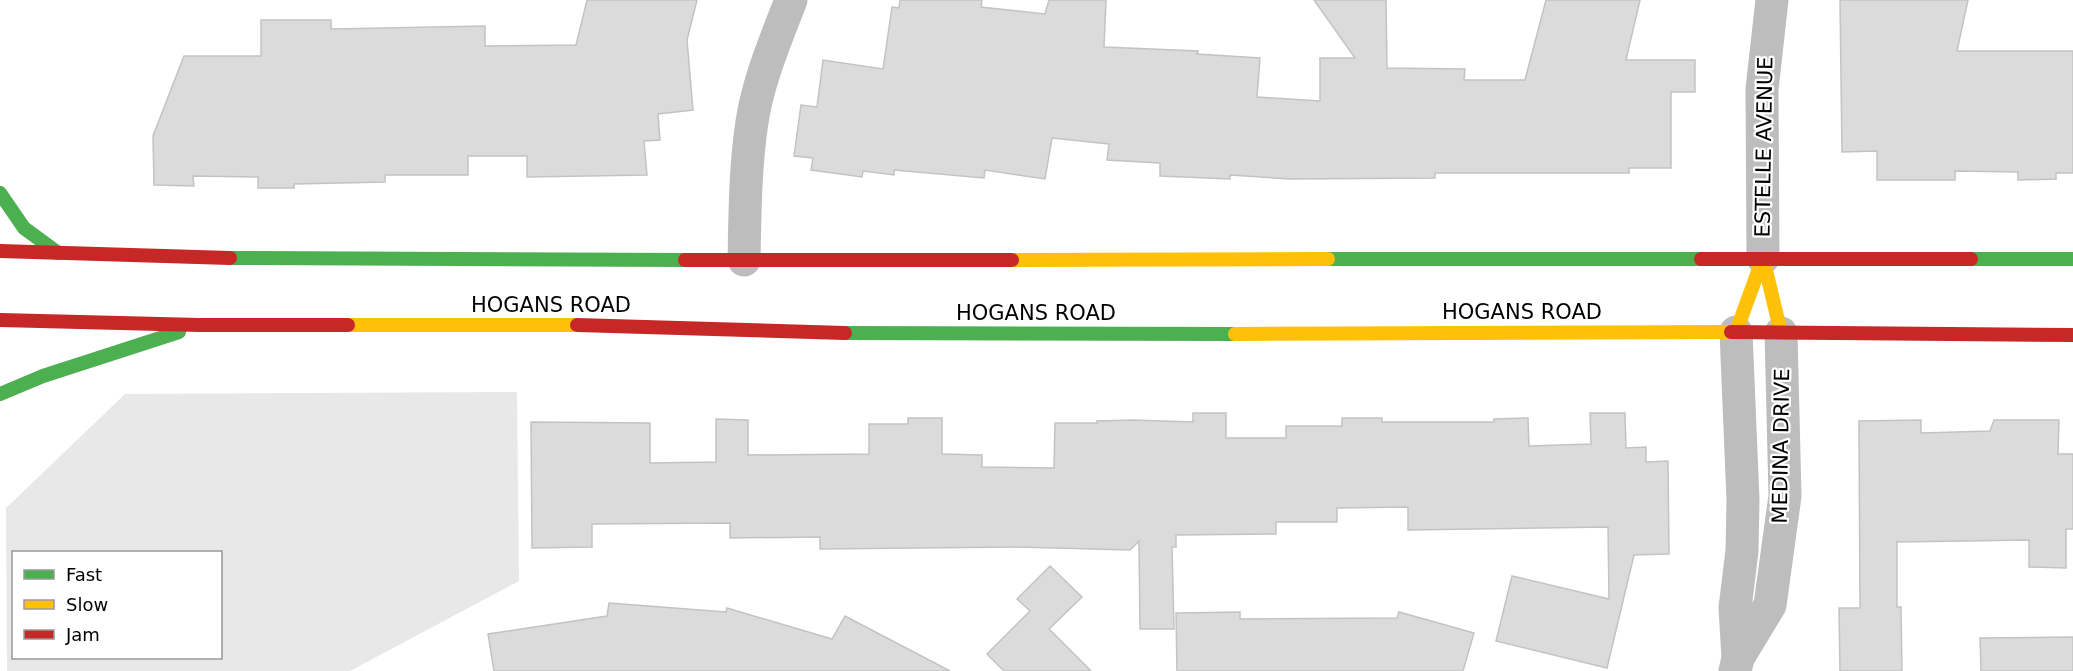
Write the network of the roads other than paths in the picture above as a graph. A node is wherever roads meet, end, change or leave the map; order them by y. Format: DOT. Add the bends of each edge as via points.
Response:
graph roads {
  1 [pos="791,0"];
  2 [pos="1772,0"];
  3 [pos="0,193"];
  4 [pos="0,251"];
  5 [pos="58,253"];
  6 [pos="1763,258"];
  7 [pos="2073,259"];
  8 [pos="744,260"];
  9 [pos="0,320"];
  10 [pos="200,326"];
  11 [pos="1736,332"];
  12 [pos="1781,333"];
  13 [pos="2073,335"];
  14 [pos="0,394"];
  15 [pos="1737,664"];
  1 -- 8 [label="street" via="752,120 745,186"];
  2 -- 6 [label="street, ESTELLE AVENUE" via="1761,88"];
  3 -- 5 [label="street" via="20,226 34,240"];
  4 -- 5 [label="street"];
  5 -- 8 [label="street" via="147,257"];
  6 -- 7 [label="street"];
  6 -- 8 [label="street"];
  6 -- 11 [label="street"];
  6 -- 12 [label="street"];
  9 -- 10 [label="street, HOGANS ROAD"];
  10 -- 11 [label="street, HOGANS ROAD" via="585,325 1059,335"];
  10 -- 14 [label="street" via="43,376"];
  11 -- 12 [label="street, HOGANS ROAD"];
  11 -- 15 [label="street, MEDINA DRIVE" via="1743,500 1735,608"];
  12 -- 13 [label="street, HOGANS ROAD"];
  12 -- 15 [label="street, MEDINA DRIVE" via="1784,506 1770,605"];
}
